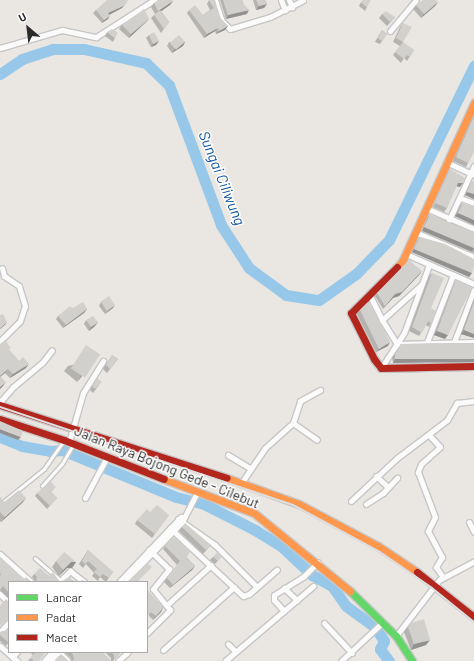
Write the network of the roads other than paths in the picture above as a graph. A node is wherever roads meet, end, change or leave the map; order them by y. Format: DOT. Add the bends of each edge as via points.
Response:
graph roads {
  1 [pos="154,0"];
  2 [pos="215,0"];
  3 [pos="281,0"];
  4 [pos="289,0"];
  5 [pos="303,0"];
  6 [pos="412,1"];
  7 [pos="292,7"];
  8 [pos="285,10"];
  9 [pos="390,31"];
  10 [pos="0,48"];
  11 [pos="474,103"];
  12 [pos="446,162"];
  13 [pos="474,166"];
  14 [pos="472,175"];
  15 [pos="460,198"];
  16 [pos="474,203"];
  17 [pos="426,208"];
  18 [pos="449,220"];
  19 [pos="474,230"];
  20 [pos="415,232"];
  21 [pos="406,254"];
  22 [pos="474,257"];
  23 [pos="429,265"];
  24 [pos="2,268"];
  25 [pos="453,275"];
  26 [pos="422,284"];
  27 [pos="474,284"];
  28 [pos="474,290"];
  29 [pos="369,294"];
  30 [pos="382,320"];
  31 [pos="0,341"];
  32 [pos="427,342"];
  33 [pos="454,342"];
  34 [pos="474,342"];
  35 [pos="397,344"];
  36 [pos="52,350"];
  37 [pos="102,361"];
  38 [pos="474,366"];
  39 [pos="381,368"];
  40 [pos="320,390"];
  41 [pos="474,401"];
  42 [pos="0,402"];
  43 [pos="0,406"];
  44 [pos="0,419"];
  45 [pos="293,422"];
  46 [pos="74,427"];
  47 [pos="429,435"];
  48 [pos="317,440"];
  49 [pos="67,444"];
  50 [pos="228,455"];
  51 [pos="107,457"];
  52 [pos="250,468"];
  53 [pos="376,476"];
  54 [pos="397,478"];
  55 [pos="242,482"];
  56 [pos="42,486"];
  57 [pos="388,487"];
  58 [pos="197,493"];
  59 [pos="85,498"];
  60 [pos="351,501"];
  61 [pos="2,503"];
  62 [pos="366,504"];
  63 [pos="180,520"];
  64 [pos="469,522"];
  65 [pos="172,530"];
  66 [pos="474,532"];
  67 [pos="150,552"];
  68 [pos="0,554"];
  69 [pos="35,558"];
  70 [pos="474,561"];
  71 [pos="210,564"];
  72 [pos="316,564"];
  73 [pos="277,570"];
  74 [pos="443,577"];
  75 [pos="30,581"];
  76 [pos="60,581"];
  77 [pos="83,581"];
  78 [pos="120,581"];
  79 [pos="125,581"];
  80 [pos="434,585"];
  81 [pos="313,586"];
  82 [pos="234,587"];
  83 [pos="257,587"];
  84 [pos="284,588"];
  85 [pos="0,594"];
  86 [pos="297,600"];
  87 [pos="8,602"];
  88 [pos="168,604"];
  89 [pos="284,611"];
  90 [pos="474,617"];
  91 [pos="8,623"];
  92 [pos="148,623"];
  93 [pos="324,623"];
  94 [pos="380,625"];
  95 [pos="152,627"];
  96 [pos="0,631"];
  97 [pos="148,632"];
  98 [pos="396,636"];
  99 [pos="228,644"];
  100 [pos="0,646"];
  101 [pos="164,650"];
  102 [pos="236,652"];
  103 [pos="8,653"];
  104 [pos="51,653"];
  105 [pos="57,653"];
  106 [pos="59,653"];
  107 [pos="127,653"];
  108 [pos="352,653"];
  109 [pos="44,661"];
  110 [pos="50,661"];
  111 [pos="68,661"];
  112 [pos="118,661"];
  113 [pos="225,661"];
  114 [pos="341,661"];
  115 [pos="412,661"];
  1 -- 10 [label="street" via="96,36 62,30"];
  2 -- 8 [label="street" via="222,21 230,29"];
  3 -- 8 [label="street"];
  4 -- 7 [label="street"];
  5 -- 7 [label="street"];
  6 -- 9 [label="street"];
  7 -- 8 [label="street"];
  11 -- 12 [label="street"];
  12 -- 14 [label="street"];
  12 -- 17 [label="street"];
  13 -- 14 [label="street"];
  14 -- 15 [label="street"];
  15 -- 16 [label="street"];
  15 -- 18 [label="street"];
  17 -- 18 [label="street"];
  17 -- 20 [label="street"];
  18 -- 19 [label="street"];
  20 -- 21 [label="street"];
  20 -- 22 [label="street"];
  21 -- 23 [label="street"];
  21 -- 29 [label="street" via="392,274"];
  23 -- 25 [label="street"];
  23 -- 26 [label="street"];
  24 -- 31 [label="street" via="4,276 19,286 25,306 20,321"];
  25 -- 27 [label="street"];
  25 -- 32 [label="street"];
  26 -- 30 [label="street"];
  26 -- 35 [label="street"];
  28 -- 33 [label="street"];
  29 -- 30 [label="street"];
  29 -- 39 [label="street" via="351,313"];
  30 -- 35 [label="street"];
  32 -- 33 [label="street"];
  32 -- 35 [label="street"];
  33 -- 34 [label="street"];
  35 -- 39 [label="street"];
  36 -- 42 [label="street" via="42,363 13,387"];
  37 -- 46 [label="street" via="76,411"];
  38 -- 39 [label="street"];
  40 -- 45 [label="street" via="300,401"];
  41 -- 47 [label="street" via="458,403 450,417"];
  43 -- 46 [label="street"];
  44 -- 49 [label="street, Jalan Raya Bojong Gede - Cilebut"];
  45 -- 48 [label="street"];
  45 -- 52 [label="street" via="265,448"];
  46 -- 49 [label="street"];
  46 -- 55 [label="street"];
  47 -- 53 [label="street"];
  47 -- 74 [label="street" via="440,447 422,464 418,472 435,517 428,531 442,557 436,564"];
  49 -- 51 [label="street, Jalan Raya Bojong Gede - Cilebut"];
  49 -- 56 [label="lane" via="62,464"];
  49 -- 61 [label="lane" via="34,478"];
  50 -- 52 [label="street"];
  51 -- 58 [label="street, Jalan Raya Bojong Gede - Cilebut"];
  51 -- 59 [label="street"];
  52 -- 55 [label="street"];
  53 -- 57 [label="street"];
  53 -- 60 [label="street"];
  54 -- 57 [label="street"];
  55 -- 80 [label="street" via="299,504 354,532"];
  57 -- 62 [label="street"];
  58 -- 63 [label="street"];
  58 -- 72 [label="street, Jalan Raya Bojong Gede - Cilebut" via="254,513"];
  63 -- 65 [label="street"];
  63 -- 83 [label="street" via="215,545"];
  64 -- 66 [label="street"];
  65 -- 67 [label="street"];
  65 -- 71 [label="street"];
  67 -- 78 [label="street"];
  67 -- 79 [label="street"];
  67 -- 88 [label="street" via="169,569 153,589"];
  68 -- 75 [label="street"];
  69 -- 76 [label="lane"];
  70 -- 74 [label="street"];
  71 -- 82 [label="street"];
  71 -- 88 [label="street"];
  72 -- 84 [label="street" via="305,575"];
  72 -- 94 [label="street, Jalan Raya Bojong Gede - Cilebut"];
  73 -- 83 [label="street"];
  74 -- 80 [label="street"];
  76 -- 77 [label="street" via="70,571"];
  80 -- 90 [label="street"];
  80 -- 98 [label="street"];
  81 -- 86 [label="street"];
  82 -- 83 [label="street" via="243,596"];
  82 -- 101 [label="street"];
  84 -- 86 [label="street"];
  84 -- 89 [label="street" via="273,596"];
  85 -- 87 [label="street"];
  86 -- 89 [label="street"];
  88 -- 95 [label="street" via="170,611"];
  89 -- 102 [label="street"];
  91 -- 96 [label="street"];
  92 -- 95 [label="street"];
  93 -- 108 [label="street"];
  94 -- 98 [label="street, Jalan Raya Bojong Gede - Cilebut"];
  94 -- 108 [label="street"];
  95 -- 97 [label="street"];
  98 -- 115 [label="street, Jalan Raya Bojong Gede - Cilebut"];
  99 -- 102 [label="street"];
  100 -- 103 [label="street"];
  102 -- 113 [label="street"];
  104 -- 109 [label="street"];
  105 -- 110 [label="street"];
  106 -- 111 [label="street"];
  107 -- 112 [label="street"];
  108 -- 114 [label="street"];
}
